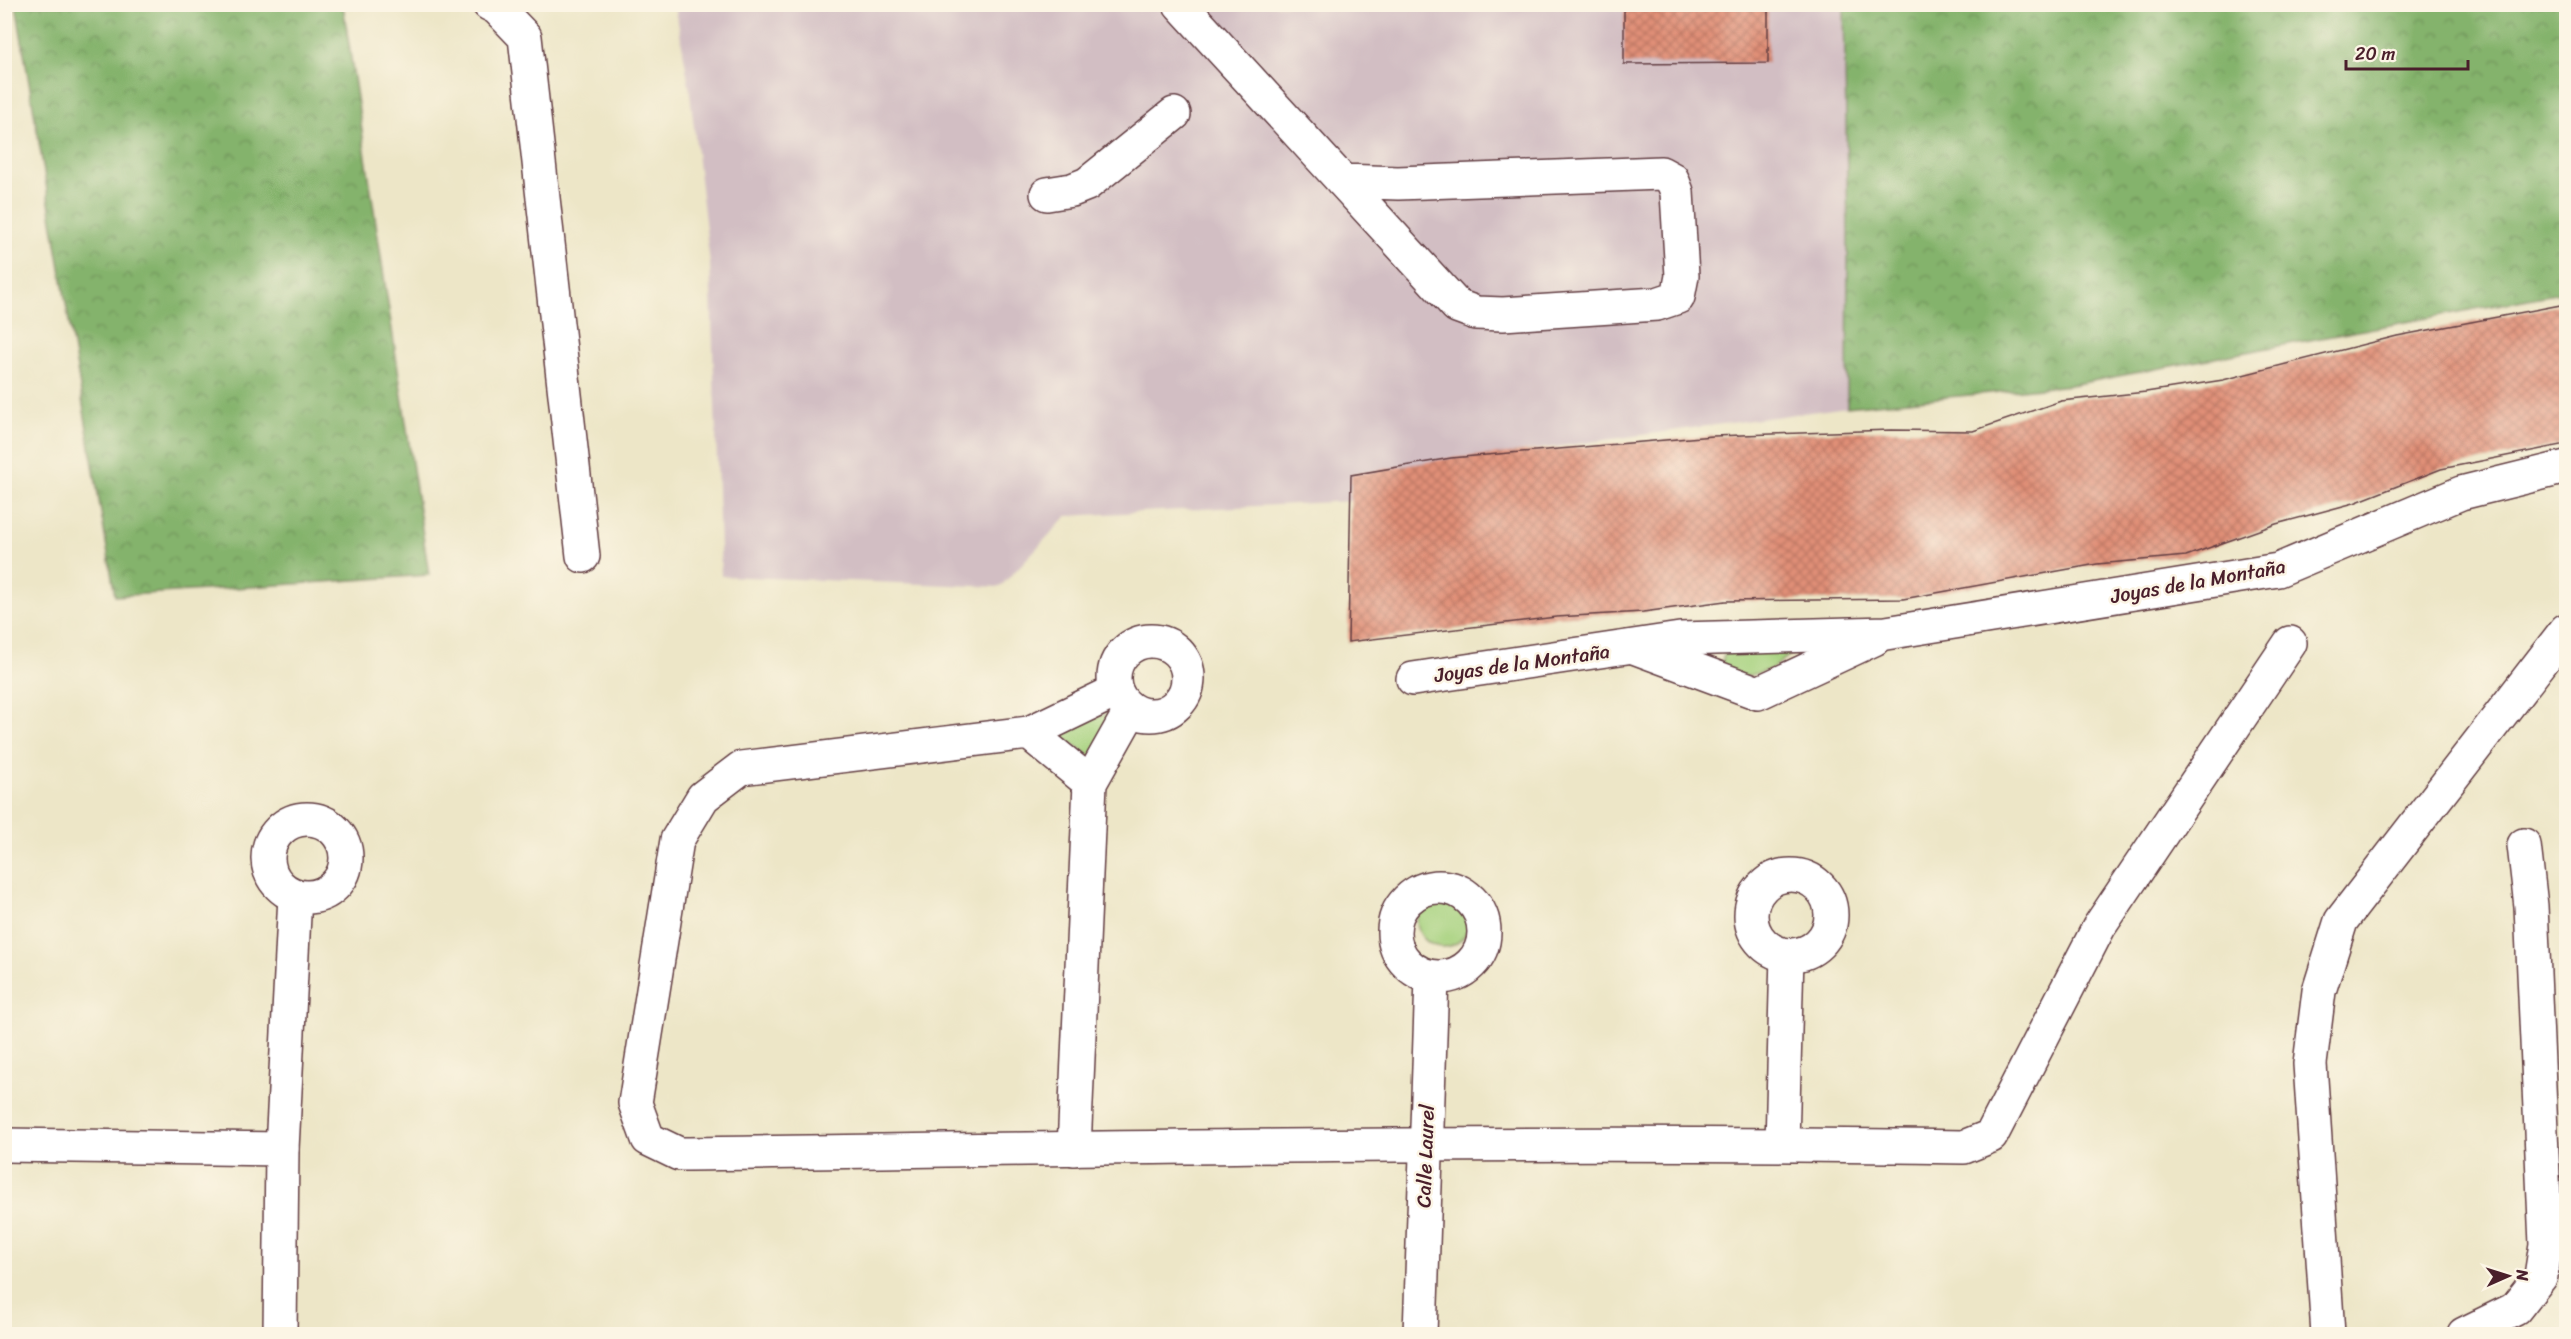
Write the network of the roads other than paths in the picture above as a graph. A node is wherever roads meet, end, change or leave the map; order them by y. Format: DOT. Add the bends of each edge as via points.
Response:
graph roads {
  1 [pos="489,4"];
  2 [pos="1180,4"];
  3 [pos="1174,114"];
  4 [pos="1342,181"];
  5 [pos="1047,194"];
  6 [pos="2566,467"];
  7 [pos="584,556"];
  8 [pos="2566,630"];
  9 [pos="1886,633"];
  10 [pos="2290,643"];
  11 [pos="1631,646"];
  12 [pos="1413,679"];
  13 [pos="1029,734"];
  14 [pos="1090,783"];
  15 [pos="2524,845"];
  16 [pos="295,896"];
  17 [pos="1787,955"];
  18 [pos="1432,978"];
  19 [pos="1782,1144"];
  20 [pos="4,1145"];
  21 [pos="1425,1146"];
  22 [pos="282,1149"];
  23 [pos="1074,1149"];
  24 [pos="2556,1238"];
  25 [pos="280,1335"];
  26 [pos="1420,1335"];
  27 [pos="2328,1335"];
  28 [pos="2464,1335"];
  1 -- 7 [label="street" via="525,37"];
  2 -- 4 [label="street"];
  3 -- 5 [label="street" via="1087,184"];
  4 -- 4 [label="street" via="1456,306 1476,313 1657,304 1678,297 1682,276 1677,192 1672,179 1660,173 1398,183"];
  6 -- 9 [label="street, Joyas de la Montaña" via="2461,493 2278,570"];
  8 -- 27 [label="street" via="2341,921 2319,991 2310,1064"];
  9 -- 11 [label="street, Joyas de la Montaña" via="1680,639"];
  9 -- 11 [label="street, Joyas de la Montaña" via="1758,693"];
  10 -- 19 [label="street" via="2099,927 1991,1136 1964,1147"];
  11 -- 12 [label="street, Joyas de la Montaña"];
  13 -- 14 [label="street"];
  13 -- 14 [label="street" via="1123,700"];
  13 -- 23 [label="street" via="741,768 703,797 676,840 635,1103 648,1139 679,1154"];
  14 -- 23 [label="street"];
  15 -- 24 [label="street"];
  16 -- 22 [label="street"];
  17 -- 19 [label="street"];
  18 -- 21 [label="street, Calle Laurel"];
  19 -- 21 [label="street"];
  20 -- 22 [label="street"];
  21 -- 23 [label="street"];
  21 -- 26 [label="street, Calle Laurel"];
  22 -- 25 [label="street"];
  24 -- 28 [label="street" via="2541,1276 2515,1309"];
}
